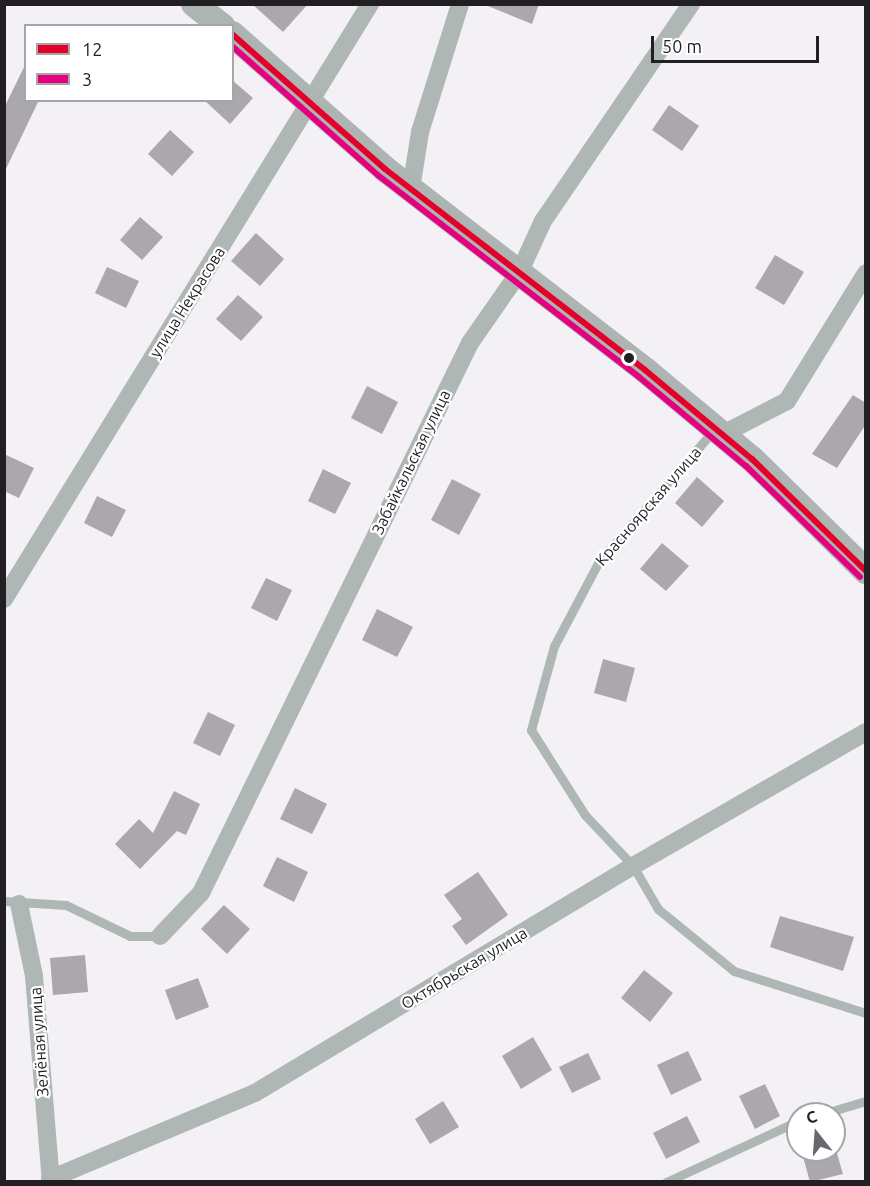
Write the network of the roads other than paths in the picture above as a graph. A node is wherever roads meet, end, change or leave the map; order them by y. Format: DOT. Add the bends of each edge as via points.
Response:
graph roads {
  1 [pos="194,4"];
  2 [pos="370,4"];
  3 [pos="460,4"];
  4 [pos="691,4"];
  5 [pos="219,24"];
  6 [pos="234,36"];
  7 [pos="310,102"];
  8 [pos="411,189"];
  9 [pos="520,272"];
  10 [pos="866,273"];
  11 [pos="720,431"];
  12 [pos="866,571"];
  13 [pos="4,599"];
  14 [pos="866,732"];
  15 [pos="633,866"];
  16 [pos="12,902"];
  17 [pos="160,936"];
  18 [pos="866,1013"];
  19 [pos="866,1101"];
  20 [pos="846,1107"];
  21 [pos="786,1127"];
  22 [pos="50,1180"];
  23 [pos="666,1182"];
  1 -- 5 [label="street"];
  2 -- 7 [label="street, улица Некрасова"];
  3 -- 8 [label="street" via="420,132"];
  4 -- 9 [label="street, Забайкальская улица" via="543,221"];
  6 -- 7 [label="street"];
  7 -- 8 [label="street"];
  7 -- 13 [label="street, улица Некрасова"];
  8 -- 9 [label="street"];
  9 -- 11 [label="street"];
  9 -- 17 [label="street, Забайкальская улица" via="470,343 201,893"];
  10 -- 11 [label="street, Красноярская улица" via="787,401"];
  11 -- 12 [label="street"];
  11 -- 15 [label="lane, Красноярская улица" via="598,563 554,646 531,730 585,815"];
  14 -- 15 [label="street, Октябрьская улица"];
  15 -- 18 [label="lane, Красноярская улица" via="658,909 734,971"];
  15 -- 22 [label="street, Октябрьская улица" via="255,1093"];
  16 -- 17 [label="lane" via="66,905 130,936"];
  16 -- 22 [label="street, Зелёная улица" via="34,976"];
  19 -- 20 [label="lane"];
  21 -- 23 [label="lane"];
}
